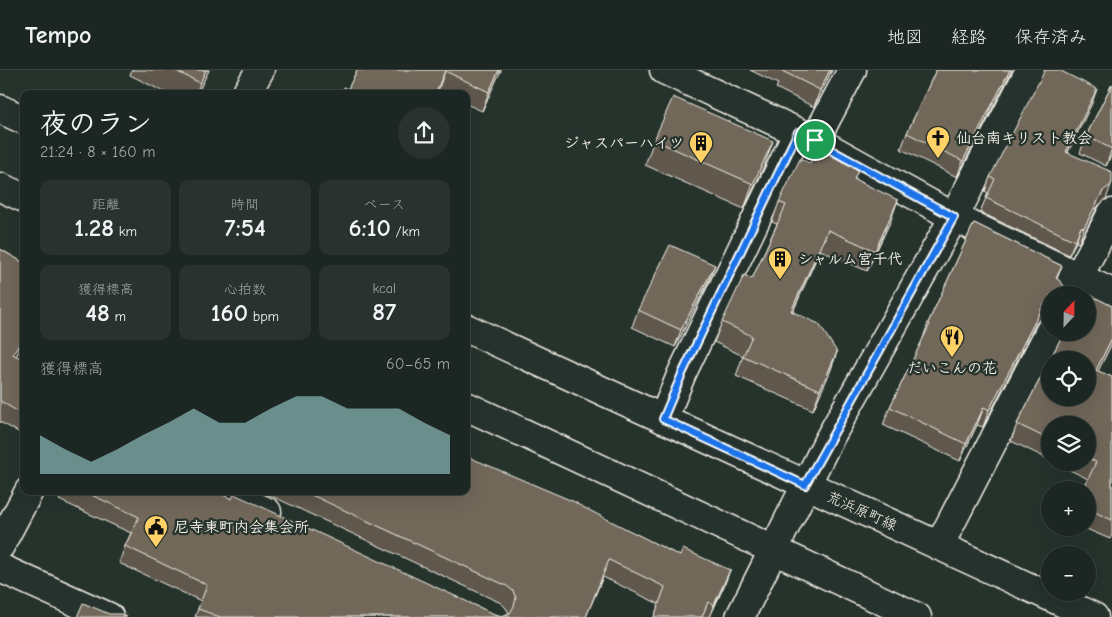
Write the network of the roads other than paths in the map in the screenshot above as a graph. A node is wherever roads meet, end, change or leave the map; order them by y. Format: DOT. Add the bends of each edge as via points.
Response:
graph roads {
  1 [pos="260,70"];
  2 [pos="664,70"];
  3 [pos="852,70"];
  4 [pos="1030,70"];
  5 [pos="711,80"];
  6 [pos="248,90"];
  7 [pos="0,109"];
  8 [pos="20,118"];
  9 [pos="806,136"];
  10 [pos="0,187"];
  11 [pos="20,196"];
  12 [pos="1112,213"];
  13 [pos="954,217"];
  14 [pos="1074,286"];
  15 [pos="1096,290"];
  16 [pos="1112,293"];
  17 [pos="470,330"];
  18 [pos="1045,341"];
  19 [pos="470,408"];
  20 [pos="663,419"];
  21 [pos="805,485"];
  22 [pos="27,495"];
  23 [pos="231,495"];
  24 [pos="286,521"];
  25 [pos="0,546"];
  26 [pos="939,546"];
  27 [pos="774,550"];
  28 [pos="0,568"];
  29 [pos="899,613"];
  30 [pos="109,617"];
  31 [pos="740,617"];
  32 [pos="1094,617"];
  1 -- 6 [label="street"];
  2 -- 5 [label="street"];
  3 -- 9 [label="street"];
  4 -- 13 [label="street"];
  5 -- 9 [label="street"];
  7 -- 8 [label="street"];
  9 -- 13 [label="street"];
  9 -- 20 [label="street" via="682,374"];
  10 -- 11 [label="street"];
  12 -- 14 [label="street"];
  13 -- 14 [label="street"];
  13 -- 21 [label="street"];
  15 -- 16 [label="street"];
  17 -- 20 [label="street, 荒浜原町線"];
  18 -- 26 [label="street"];
  19 -- 27 [label="street"];
  20 -- 21 [label="street, 荒浜原町線"];
  21 -- 26 [label="street, 荒浜原町線"];
  21 -- 27 [label="street"];
  22 -- 25 [label="street"];
  23 -- 24 [label="street"];
  26 -- 32 [label="street, 荒浜原町線"];
  27 -- 29 [label="street"];
  27 -- 31 [label="street"];
  28 -- 30 [label="street"];
}
